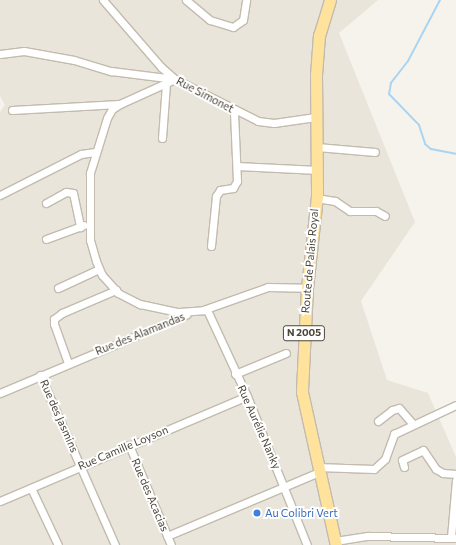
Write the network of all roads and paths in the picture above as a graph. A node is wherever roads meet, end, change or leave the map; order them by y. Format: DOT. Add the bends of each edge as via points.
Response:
graph roads {
  1 [pos="103,0"];
  2 [pos="186,0"];
  3 [pos="246,0"];
  4 [pos="330,0"];
  5 [pos="0,54"];
  6 [pos="175,79"];
  7 [pos="166,83"];
  8 [pos="120,104"];
  9 [pos="12,110"];
  10 [pos="234,111"];
  11 [pos="316,117"];
  12 [pos="162,138"];
  13 [pos="317,147"];
  14 [pos="95,152"];
  15 [pos="375,152"];
  16 [pos="237,166"];
  17 [pos="318,170"];
  18 [pos="0,195"];
  19 [pos="316,198"];
  20 [pos="46,203"];
  21 [pos="385,216"];
  22 [pos="90,223"];
  23 [pos="80,227"];
  24 [pos="46,239"];
  25 [pos="211,246"];
  26 [pos="100,269"];
  27 [pos="58,288"];
  28 [pos="307,288"];
  29 [pos="116,290"];
  30 [pos="207,310"];
  31 [pos="286,353"];
  32 [pos="68,363"];
  33 [pos="235,374"];
  34 [pos="40,375"];
  35 [pos="0,393"];
  36 [pos="247,396"];
  37 [pos="456,405"];
  38 [pos="378,421"];
  39 [pos="412,424"];
  40 [pos="129,445"];
  41 [pos="81,466"];
  42 [pos="404,467"];
  43 [pos="318,469"];
  44 [pos="456,474"];
  45 [pos="456,480"];
  46 [pos="285,486"];
  47 [pos="31,488"];
  48 [pos="0,501"];
  49 [pos="168,536"];
  50 [pos="450,539"];
  51 [pos="336,543"];
  52 [pos="58,545"];
  53 [pos="115,545"];
  54 [pos="171,545"];
  55 [pos="308,545"];
  1 -- 6 [label="street, Rue Simonet" via="161,67"];
  2 -- 3 [label="street" via="210,20 223,26 239,24 243,20"];
  4 -- 11 [label="main road, Route de Palais Royal / N 2005" via="320,35 316,75"];
  5 -- 6 [label="street" via="24,51 74,60 111,71"];
  6 -- 7 [label="street"];
  6 -- 10 [label="street, Rue Simonet"];
  7 -- 8 [label="street"];
  7 -- 12 [label="street"];
  8 -- 9 [label="street"];
  8 -- 14 [label="street" via="112,109 107,118"];
  10 -- 11 [label="street, Rue Simonet" via="258,121 274,123"];
  10 -- 16 [label="street"];
  11 -- 13 [label="main road, Route de Palais Royal / N 2005"];
  13 -- 15 [label="street"];
  13 -- 17 [label="main road, Route de Palais Royal / N 2005"];
  14 -- 18 [label="street" via="81,154"];
  14 -- 22 [label="street" via="90,173"];
  16 -- 17 [label="street"];
  16 -- 25 [label="street" via="235,186 230,190 220,190 216,196"];
  17 -- 19 [label="main road, Route de Palais Royal / N 2005"];
  19 -- 21 [label="street" via="335,201 350,211 376,211"];
  19 -- 28 [label="main road, Route de Palais Royal / N 2005"];
  20 -- 23 [label="street" via="66,192 73,193"];
  22 -- 23 [label="street"];
  22 -- 26 [label="street" via="90,240"];
  23 -- 24 [label="street"];
  26 -- 27 [label="street"];
  26 -- 29 [label="street"];
  28 -- 30 [label="street, Rue des Alamandas" via="268,287"];
  28 -- 43 [label="main road, Route de Palais Royal / N 2005" via="302,392"];
  29 -- 30 [label="street" via="140,304 165,311"];
  29 -- 32 [label="street" via="62,313 54,319"];
  30 -- 32 [label="street, Rue des Alamandas" via="176,318"];
  30 -- 33 [label="street, Rue Aurélie Nanky"];
  31 -- 33 [label="street"];
  32 -- 34 [label="street, Rue des Alamandas"];
  33 -- 36 [label="street, Rue Aurélie Nanky"];
  34 -- 35 [label="street, Rue des Alamandas"];
  34 -- 41 [label="street, Rue des Jasmins"];
  36 -- 40 [label="street, Rue Camille Loyson"];
  36 -- 46 [label="street, Rue Aurélie Nanky"];
  37 -- 39 [label="street"];
  38 -- 39 [label="street" via="392,410 400,408"];
  39 -- 43 [label="street" via="391,437 384,459 374,469"];
  40 -- 41 [label="street, Rue Camille Loyson"];
  40 -- 49 [label="street, Rue des Acacias"];
  41 -- 47 [label="street, Rue Camille Loyson"];
  41 -- 53 [label="street, Rue des Jasmins"];
  42 -- 44 [label="street" via="402,460 423,450 435,468 442,473"];
  43 -- 46 [label="street"];
  43 -- 51 [label="main road, Route de Palais Royal / N 2005"];
  45 -- 50 [label="street"];
  46 -- 49 [label="street"];
  46 -- 55 [label="street, Rue Aurélie Nanky"];
  47 -- 48 [label="street, Rue Camille Loyson"];
  47 -- 52 [label="street"];
  49 -- 54 [label="street, Rue des Acacias"];
  50 -- 51 [label="street" via="368,536"];
}
